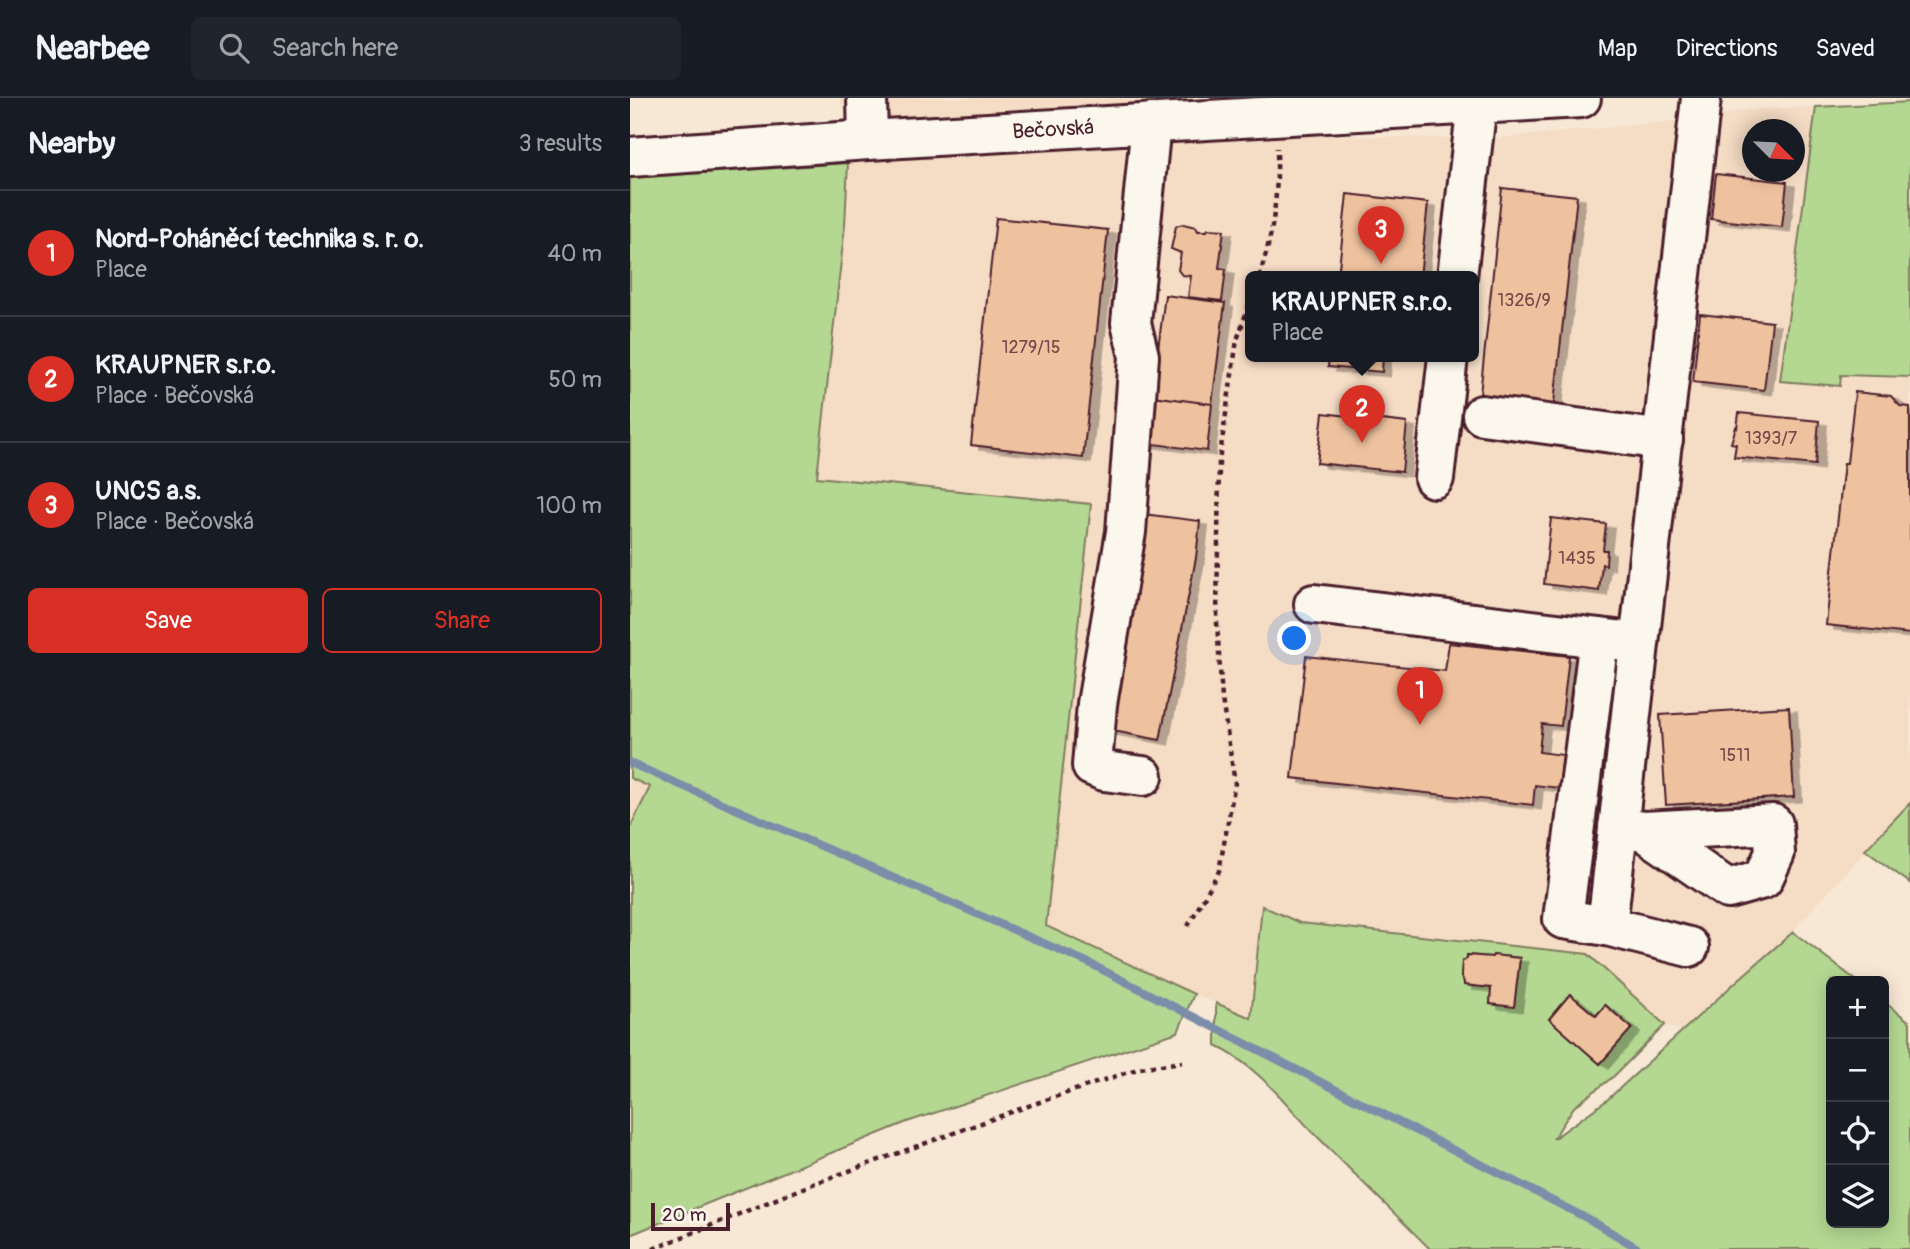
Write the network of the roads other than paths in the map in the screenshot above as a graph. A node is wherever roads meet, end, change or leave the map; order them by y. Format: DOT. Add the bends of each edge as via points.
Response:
graph roads {
  1 [pos="867,98"];
  2 [pos="1581,98"];
  3 [pos="1701,98"];
  4 [pos="1477,103"];
  5 [pos="1151,123"];
  6 [pos="868,140"];
  7 [pos="630,157"];
  8 [pos="1458,271"];
  9 [pos="1447,362"];
  10 [pos="1482,415"];
  11 [pos="1663,440"];
  12 [pos="1434,478"];
  13 [pos="1314,604"];
  14 [pos="1599,638"];
  15 [pos="1639,642"];
  16 [pos="1143,776"];
  17 [pos="1607,926"];
  18 [pos="1689,947"];
  1 -- 6 [label="street"];
  2 -- 4 [label="street, Bečovská"];
  3 -- 11 [label="street"];
  4 -- 5 [label="street, Bečovská"];
  4 -- 8 [label="street"];
  5 -- 6 [label="street, Bečovská"];
  5 -- 16 [label="street" via="1131,323 1139,356 1126,532 1097,705 1092,766"];
  6 -- 7 [label="street, Bečovská"];
  9 -- 12 [label="street"];
  10 -- 11 [label="street"];
  11 -- 15 [label="street"];
  13 -- 14 [label="street"];
  14 -- 15 [label="street"];
  14 -- 17 [label="street" via="1563,919"];
  15 -- 17 [label="street" via="1631,829"];
  17 -- 18 [label="street"];
}
